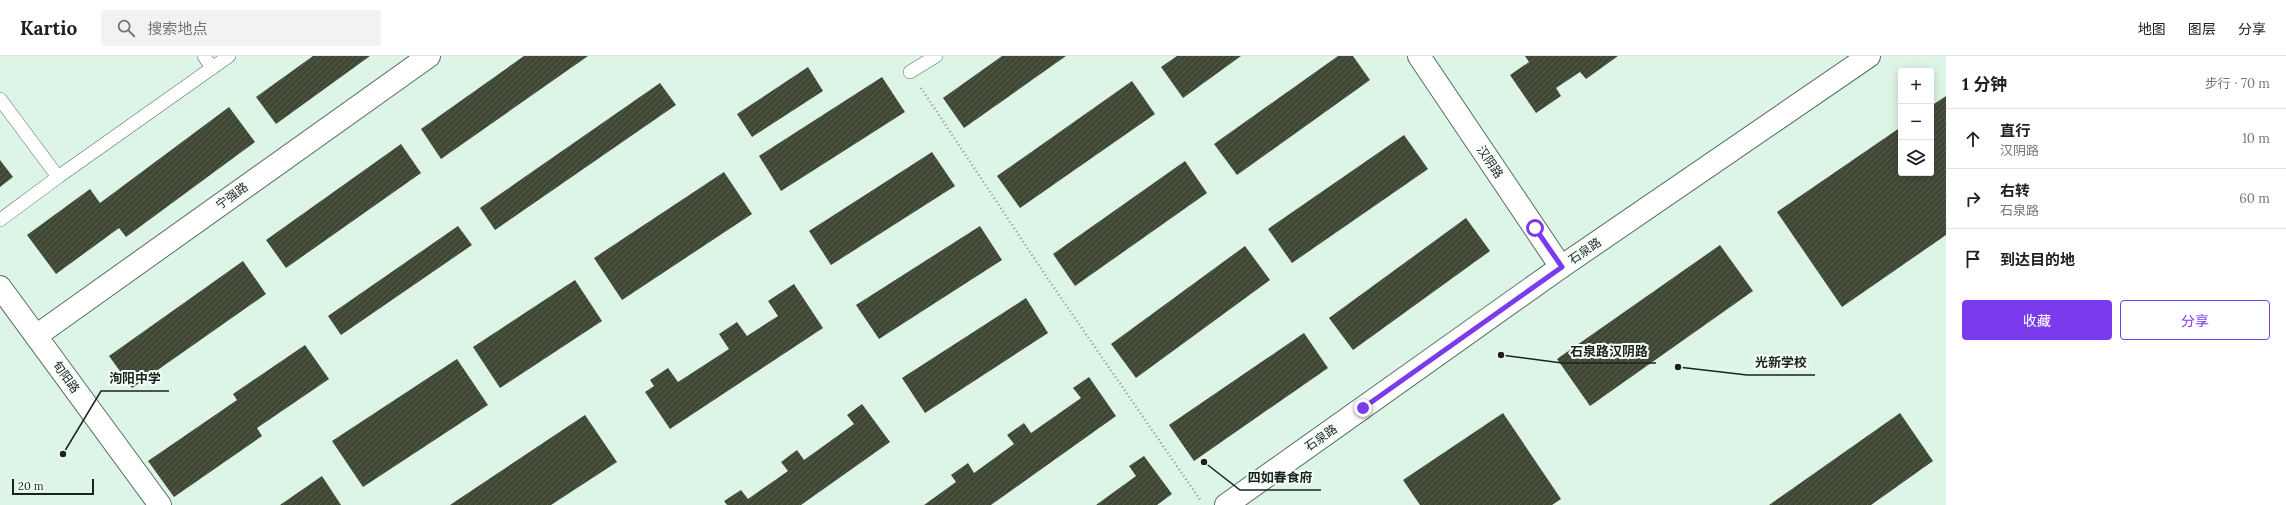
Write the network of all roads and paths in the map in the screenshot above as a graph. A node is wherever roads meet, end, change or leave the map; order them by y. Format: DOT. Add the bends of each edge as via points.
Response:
graph roads {
  1 [pos="204,56"];
  2 [pos="229,56"];
  3 [pos="429,56"];
  4 [pos="936,56"];
  5 [pos="1418,56"];
  6 [pos="1869,56"];
  7 [pos="212,68"];
  8 [pos="910,72"];
  9 [pos="0,100"];
  10 [pos="58,177"];
  11 [pos="0,220"];
  12 [pos="1562,267"];
  13 [pos="0,287"];
  14 [pos="36,336"];
  15 [pos="160,505"];
  16 [pos="1203,505"];
  17 [pos="1226,505"];
  1 -- 7 [label="lane"];
  2 -- 7 [label="lane"];
  3 -- 14 [label="street, 宁强路"];
  4 -- 8 [label="lane"];
  5 -- 12 [label="street, 汉阴路"];
  6 -- 12 [label="street, 石泉路"];
  7 -- 10 [label="lane"];
  8 -- 16 [label="path"];
  9 -- 10 [label="lane"];
  10 -- 11 [label="lane"];
  12 -- 17 [label="street, 石泉路"];
  13 -- 14 [label="street, 旬阳路"];
  14 -- 15 [label="street, 旬阳路"];
}
